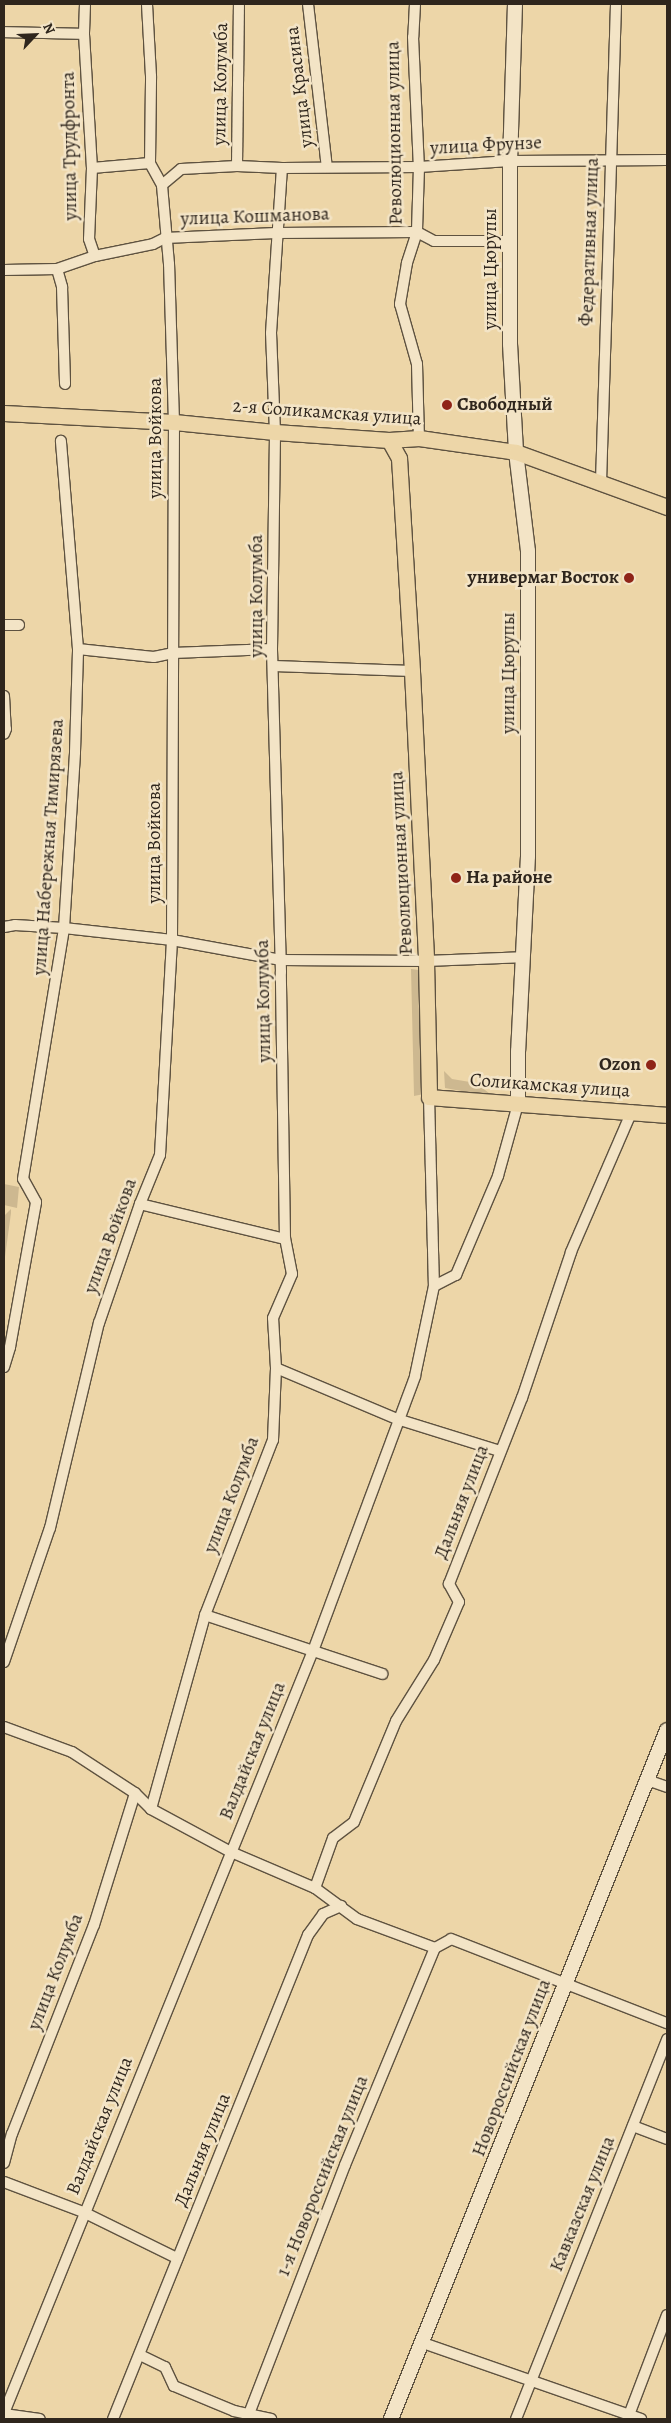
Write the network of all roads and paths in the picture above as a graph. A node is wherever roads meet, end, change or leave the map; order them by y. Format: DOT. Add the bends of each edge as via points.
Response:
graph roads {
  1 [pos="85,4"];
  2 [pos="147,4"];
  3 [pos="239,4"];
  4 [pos="308,4"];
  5 [pos="415,4"];
  6 [pos="515,4"];
  7 [pos="616,4"];
  8 [pos="4,32"];
  9 [pos="84,34"];
  10 [pos="667,160"];
  11 [pos="510,161"];
  12 [pos="610,161"];
  13 [pos="150,163"];
  14 [pos="237,166"];
  15 [pos="327,167"];
  16 [pos="420,167"];
  17 [pos="92,168"];
  18 [pos="282,168"];
  19 [pos="162,185"];
  20 [pos="276,232"];
  21 [pos="417,232"];
  22 [pos="165,238"];
  23 [pos="510,241"];
  24 [pos="95,256"];
  25 [pos="57,269"];
  26 [pos="4,270"];
  27 [pos="65,384"];
  28 [pos="4,413"];
  29 [pos="174,422"];
  30 [pos="275,432"];
  31 [pos="419,438"];
  32 [pos="389,440"];
  33 [pos="61,441"];
  34 [pos="516,452"];
  35 [pos="601,482"];
  36 [pos="667,507"];
  37 [pos="4,625"];
  38 [pos="20,625"];
  39 [pos="78,649"];
  40 [pos="272,650"];
  41 [pos="173,653"];
  42 [pos="274,666"];
  43 [pos="412,671"];
  44 [pos="4,696"];
  45 [pos="4,734"];
  46 [pos="4,927"];
  47 [pos="64,928"];
  48 [pos="172,940"];
  49 [pos="524,957"];
  50 [pos="281,960"];
  51 [pos="426,961"];
  52 [pos="429,1097"];
  53 [pos="518,1104"];
  54 [pos="632,1111"];
  55 [pos="667,1115"];
  56 [pos="140,1204"];
  57 [pos="285,1239"];
  58 [pos="434,1286"];
  59 [pos="4,1367"];
  60 [pos="276,1368"];
  61 [pos="398,1419"];
  62 [pos="500,1451"];
  63 [pos="205,1615"];
  64 [pos="313,1651"];
  65 [pos="4,1662"];
  66 [pos="382,1674"];
  67 [pos="4,1727"];
  68 [pos="667,1730"];
  69 [pos="648,1780"];
  70 [pos="667,1787"];
  71 [pos="135,1792"];
  72 [pos="151,1809"];
  73 [pos="231,1852"];
  74 [pos="315,1888"];
  75 [pos="341,1906"];
  76 [pos="435,1948"];
  77 [pos="566,1982"];
  78 [pos="667,2024"];
  79 [pos="667,2039"];
  80 [pos="633,2126"];
  81 [pos="8,2133"];
  82 [pos="667,2139"];
  83 [pos="4,2163"];
  84 [pos="4,2182"];
  85 [pos="83,2212"];
  86 [pos="177,2258"];
  87 [pos="667,2316"];
  88 [pos="423,2343"];
  89 [pos="140,2355"];
  90 [pos="531,2381"];
  91 [pos="4,2413"];
  92 [pos="629,2415"];
  93 [pos="248,2416"];
  94 [pos="40,2419"];
  95 [pos="113,2419"];
  96 [pos="271,2419"];
  97 [pos="391,2419"];
  98 [pos="516,2419"];
  99 [pos="641,2419"];
  1 -- 9 [label="street, улица Трудфронта"];
  2 -- 13 [label="street, улица Войкова" via="151,76"];
  3 -- 14 [label="street, улица Колумба"];
  4 -- 15 [label="street, улица Красина"];
  5 -- 16 [label="street, Революционная улица" via="413,37"];
  6 -- 11 [label="street, улица Цюрупы"];
  7 -- 12 [label="street, Федеративная улица"];
  8 -- 9 [label="street"];
  9 -- 17 [label="street, улица Трудфронта"];
  10 -- 12 [label="street, улица Фрунзе"];
  11 -- 12 [label="street, улица Фрунзе"];
  11 -- 16 [label="street, улица Фрунзе"];
  11 -- 23 [label="street, улица Цюрупы"];
  12 -- 35 [label="street, Федеративная улица"];
  13 -- 17 [label="street"];
  13 -- 19 [label="street, улица Войкова"];
  14 -- 18 [label="street, улица Фрунзе"];
  14 -- 19 [label="street, улица Фрунзе" via="181,169"];
  15 -- 16 [label="street, улица Фрунзе"];
  15 -- 18 [label="street, улица Фрунзе"];
  16 -- 21 [label="street, Революционная улица"];
  17 -- 24 [label="street, улица Трудфронта" via="89,239"];
  18 -- 20 [label="street, улица Колумба"];
  19 -- 22 [label="street, улица Войкова"];
  20 -- 21 [label="street, улица Кошманова"];
  20 -- 22 [label="street, улица Кошманова"];
  20 -- 30 [label="street, улица Колумба" via="271,333"];
  21 -- 23 [label="street, улица Кошманова" via="434,241"];
  21 -- 31 [label="street, Революционная улица" via="407,263 400,304 417,364"];
  22 -- 24 [label="street, улица Кошманова" via="153,244"];
  22 -- 29 [label="street, улица Войкова" via="169,264"];
  23 -- 34 [label="street, улица Цюрупы" via="510,344"];
  24 -- 25 [label="street, улица Кошманова"];
  25 -- 26 [label="street, улица Кошманова"];
  25 -- 27 [label="street" via="62,287"];
  28 -- 29 [label="main road, 2-я Соликамская улица"];
  29 -- 30 [label="main road, 2-я Соликамская улица"];
  29 -- 41 [label="street, улица Войкова"];
  30 -- 32 [label="main road, 2-я Соликамская улица"];
  30 -- 40 [label="street, улица Колумба"];
  31 -- 32 [label="main road, 2-я Соликамская улица"];
  31 -- 34 [label="main road, 2-я Соликамская улица"];
  32 -- 43 [label="main road, Революционная улица" via="398,458"];
  33 -- 39 [label="street, улица Набережная Тимирязева"];
  34 -- 35 [label="main road, 2-я Соликамская улица"];
  34 -- 49 [label="street, улица Цюрупы" via="528,552 528,856"];
  35 -- 36 [label="main road, 2-я Соликамская улица"];
  37 -- 38 [label="street"];
  39 -- 41 [label="street" via="154,657"];
  39 -- 47 [label="street, улица Набережная Тимирязева" via="76,752"];
  40 -- 41 [label="street"];
  40 -- 42 [label="street, улица Колумба"];
  41 -- 48 [label="street, улица Войкова"];
  42 -- 43 [label="street"];
  42 -- 50 [label="street, улица Колумба"];
  43 -- 51 [label="main road, Революционная улица"];
  44 -- 45 [label="street"];
  46 -- 47 [label="street"];
  47 -- 48 [label="street"];
  47 -- 59 [label="street, улица Набережная Тимирязева" via="23,1179 36,1202"];
  48 -- 50 [label="street"];
  48 -- 56 [label="street, улица Войкова" via="160,1155"];
  49 -- 51 [label="street"];
  49 -- 53 [label="street, улица Цюрупы"];
  50 -- 51 [label="street"];
  50 -- 57 [label="street, улица Колумба"];
  51 -- 52 [label="main road, Революционная улица"];
  52 -- 53 [label="main road, Соликамская улица"];
  52 -- 58 [label="street, Революционная улица"];
  53 -- 54 [label="main road, Соликамская улица"];
  53 -- 58 [label="street" via="498,1176 456,1275"];
  54 -- 55 [label="main road, Соликамская улица"];
  54 -- 62 [label="street, Дальняя улица" via="571,1252 522,1398"];
  56 -- 57 [label="street"];
  56 -- 65 [label="street, улица Войкова" via="99,1323 50,1528"];
  57 -- 60 [label="street, улица Колумба" via="292,1274 273,1318"];
  58 -- 61 [label="street, Валдайская улица" via="415,1376"];
  60 -- 61 [label="street"];
  60 -- 63 [label="street, улица Колумба" via="273,1440"];
  61 -- 62 [label="street"];
  61 -- 64 [label="street, Валдайская улица"];
  62 -- 74 [label="street, Дальняя улица" via="449,1584 459,1602 434,1660 396,1721 354,1822 333,1838"];
  63 -- 64 [label="street"];
  63 -- 72 [label="street, улица Колумба"];
  64 -- 66 [label="street"];
  64 -- 73 [label="street, Валдайская улица"];
  67 -- 71 [label="street" via="72,1752"];
  68 -- 69 [label="street, Новороссийская улица"];
  69 -- 70 [label="street"];
  69 -- 77 [label="street, Новороссийская улица"];
  71 -- 72 [label="street"];
  71 -- 81 [label="street, улица Колумба" via="94,1926"];
  72 -- 73 [label="street"];
  73 -- 74 [label="street"];
  73 -- 85 [label="street, Валдайская улица"];
  74 -- 75 [label="street"];
  75 -- 76 [label="street" via="358,1919"];
  75 -- 86 [label="street, Дальняя улица" via="323,1914 308,1935"];
  76 -- 77 [label="street" via="451,1939"];
  76 -- 93 [label="street, 1-я Новороссийская улица" via="345,2165"];
  77 -- 78 [label="street"];
  77 -- 88 [label="street, Новороссийская улица"];
  79 -- 80 [label="street, Кавказская улица"];
  80 -- 82 [label="street"];
  80 -- 90 [label="street, Кавказская улица"];
  81 -- 83 [label="street, улица Колумба"];
  84 -- 85 [label="street"];
  85 -- 86 [label="street"];
  85 -- 91 [label="street, Валдайская улица"];
  86 -- 89 [label="street, Дальняя улица"];
  87 -- 92 [label="street"];
  88 -- 90 [label="street"];
  88 -- 97 [label="street, Новороссийская улица"];
  89 -- 93 [label="street" via="164,2367 174,2386"];
  89 -- 95 [label="street, Дальняя улица"];
  90 -- 92 [label="street"];
  90 -- 98 [label="street, Кавказская улица"];
  91 -- 94 [label="street"];
  92 -- 99 [label="street"];
  93 -- 96 [label="street"];
}
